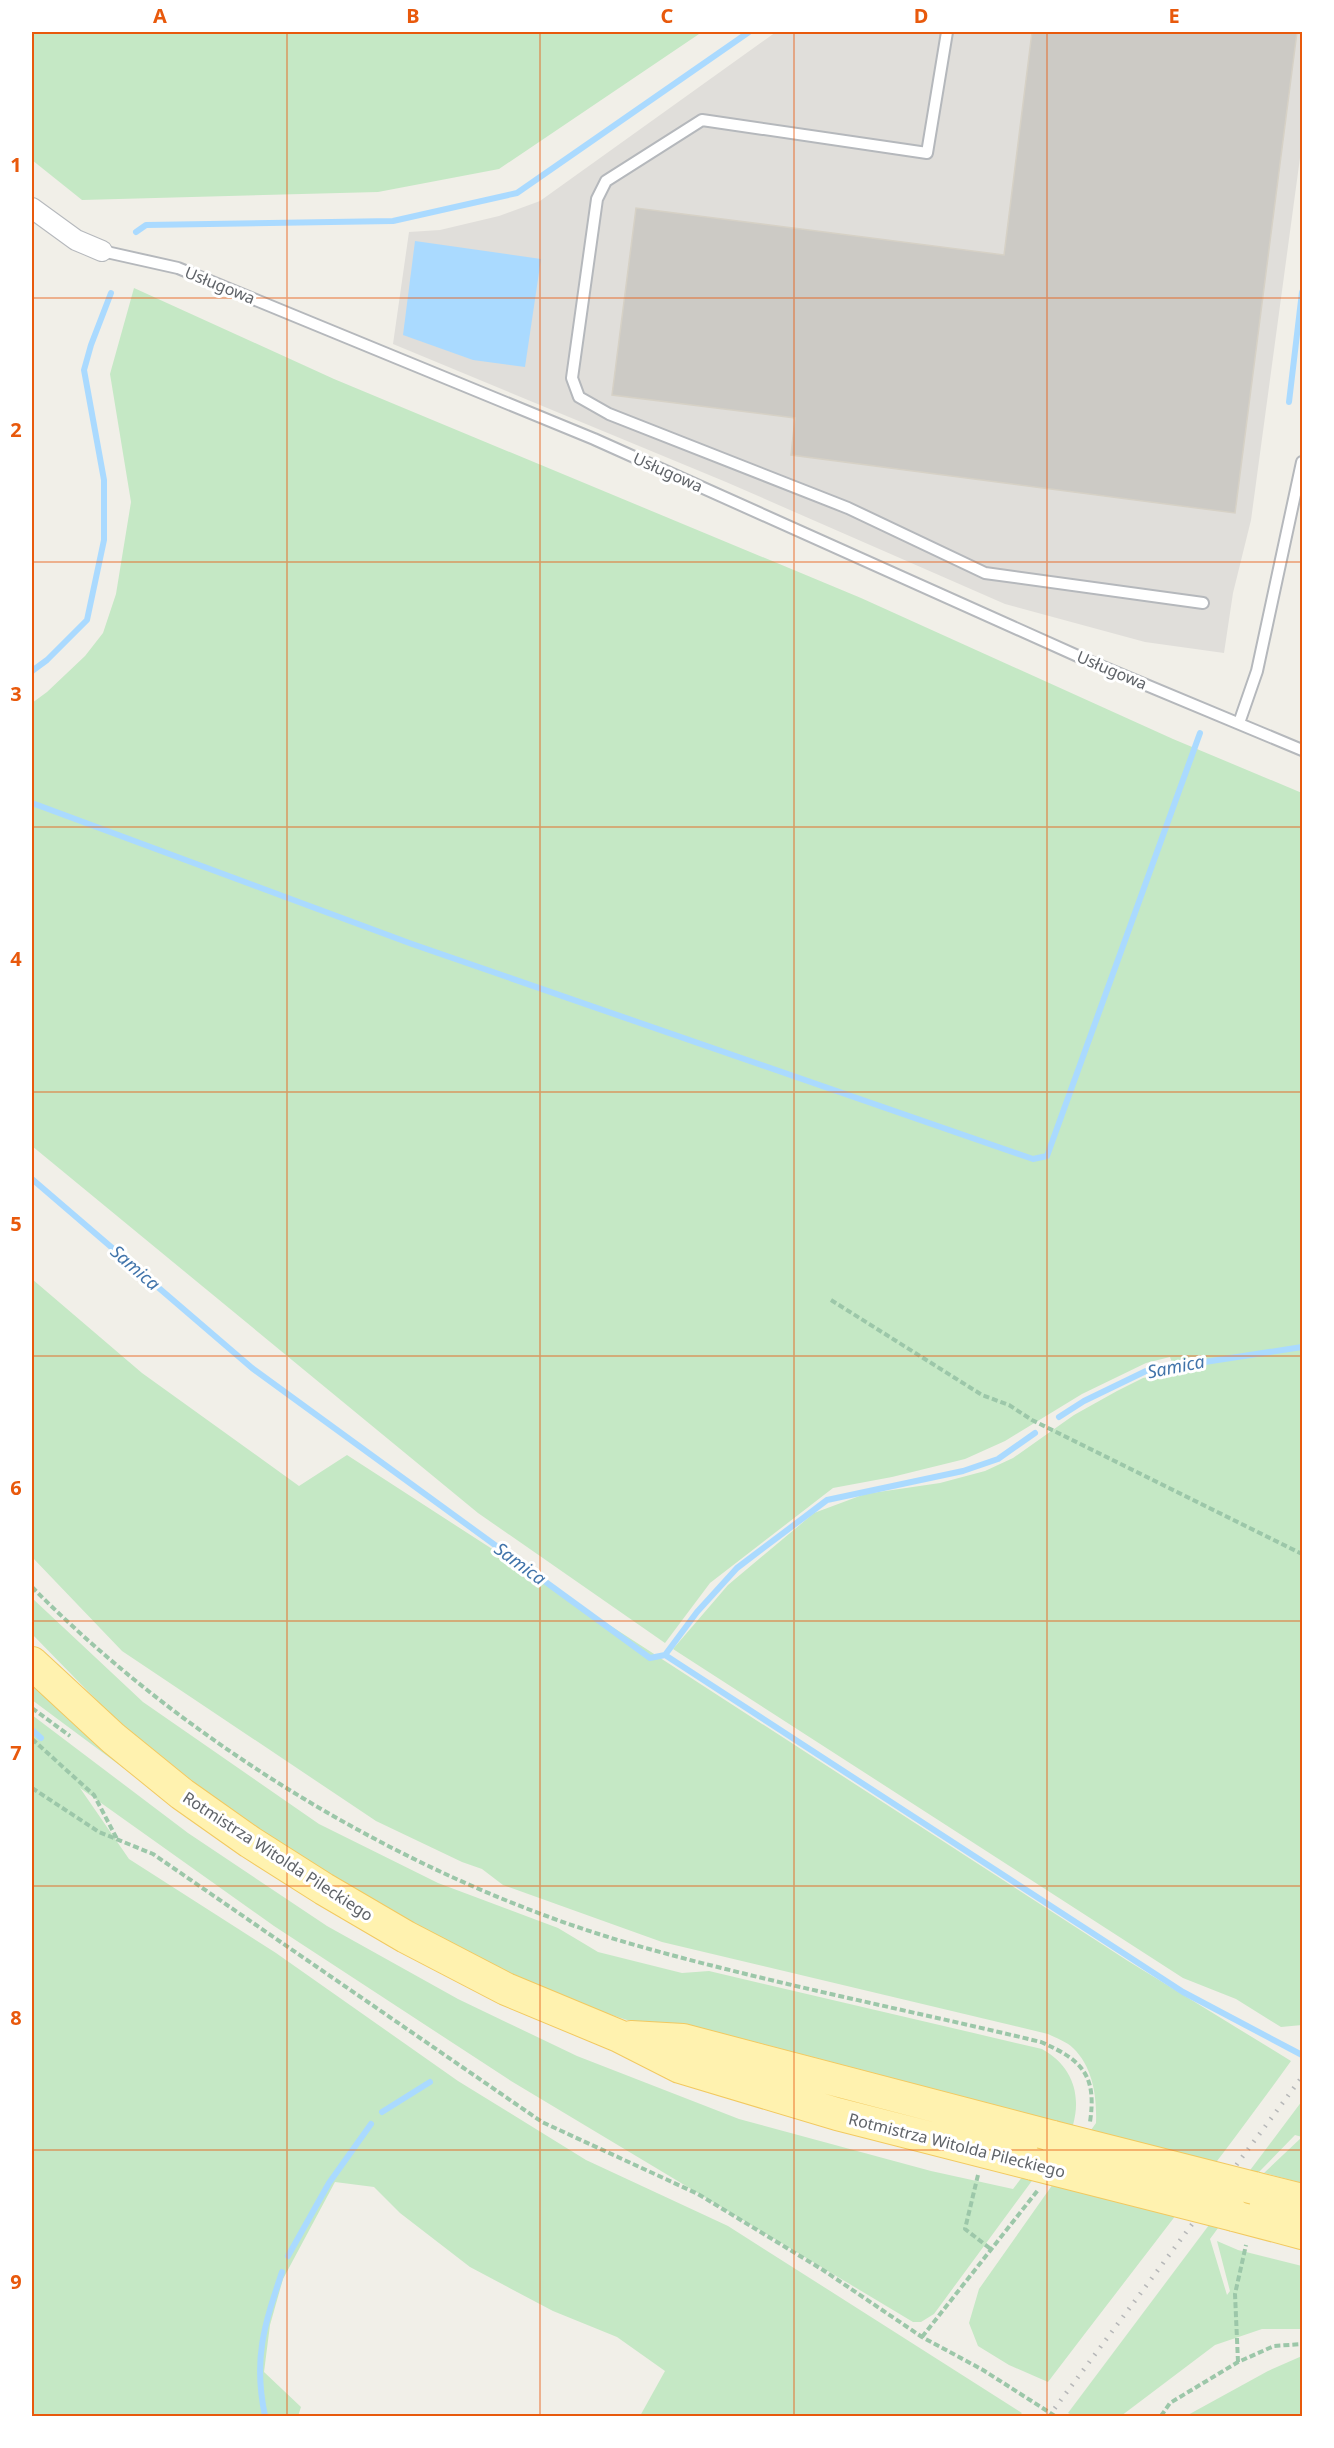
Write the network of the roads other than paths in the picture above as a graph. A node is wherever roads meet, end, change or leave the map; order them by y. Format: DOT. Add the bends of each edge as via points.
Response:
graph roads {
  1 [pos="947,32"];
  2 [pos="32,208"];
  3 [pos="102,251"];
  4 [pos="1302,462"];
  5 [pos="1203,603"];
  6 [pos="1239,723"];
  7 [pos="1302,750"];
  8 [pos="32,1663"];
  9 [pos="619,2036"];
  10 [pos="1302,2200"];
  11 [pos="1302,2233"];
  1 -- 5 [label="lane" via="927,153 702,120 606,181 597,199 572,378 579,397 609,414 848,508 985,573"];
  2 -- 3 [label="street, Usługowa" via="75,240"];
  3 -- 6 [label="lane, Usługowa" via="178,268 594,439 1091,662"];
  4 -- 6 [label="lane" via="1257,671"];
  6 -- 7 [label="lane, Usługowa"];
  8 -- 9 [label="main road, Rotmistrza Witolda Pileckiego" via="113,1738 182,1794 324,1889 506,1989"];
  9 -- 10 [label="main road, Rotmistrza Witolda Pileckiego, bridge" via="683,2040 1068,2134"];
  9 -- 11 [label="main road, Rotmistrza Witolda Pileckiego, bridge" via="680,2067 1038,2173"];
}
